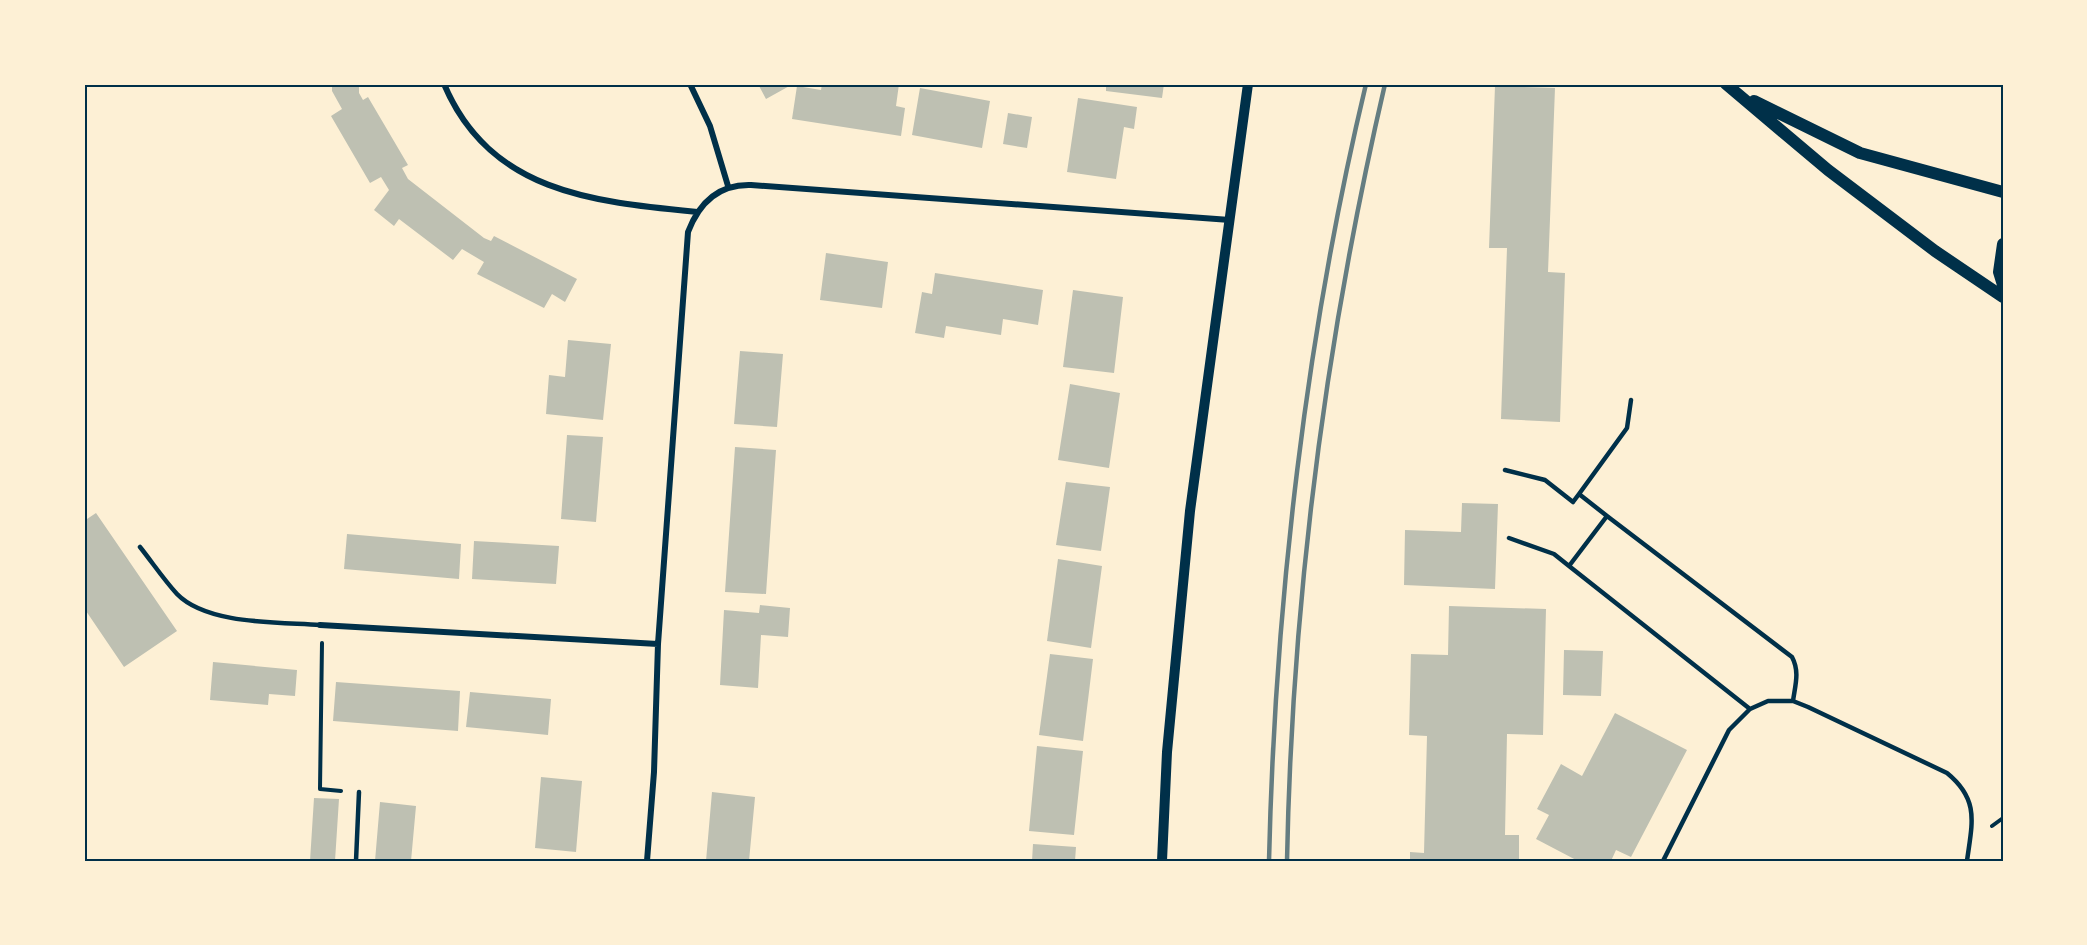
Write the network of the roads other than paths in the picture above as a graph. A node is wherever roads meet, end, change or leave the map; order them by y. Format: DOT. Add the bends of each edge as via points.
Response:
graph roads {
  1 [pos="444,84"];
  2 [pos="690,84"];
  3 [pos="1248,84"];
  4 [pos="1726,84"];
  5 [pos="1737,92"];
  6 [pos="728,186"];
  7 [pos="2003,192"];
  8 [pos="698,212"];
  9 [pos="1231,220"];
  10 [pos="2003,244"];
  11 [pos="2003,285"];
  12 [pos="2003,297"];
  13 [pos="1631,400"];
  14 [pos="1505,470"];
  15 [pos="1579,494"];
  16 [pos="1607,516"];
  17 [pos="1509,538"];
  18 [pos="140,547"];
  19 [pos="1569,566"];
  20 [pos="320,625"];
  21 [pos="658,644"];
  22 [pos="1793,701"];
  23 [pos="1750,709"];
  24 [pos="359,792"];
  25 [pos="356,861"];
  26 [pos="647,861"];
  27 [pos="1162,861"];
  28 [pos="1663,861"];
  29 [pos="1967,861"];
  1 -- 8 [label="street" via="459,113 483,144 542,184 593,200"];
  2 -- 6 [label="street" via="710,126"];
  3 -- 9 [label="street"];
  4 -- 5 [label="main road"];
  5 -- 7 [label="main road" via="1860,153"];
  5 -- 12 [label="main road" via="1828,170"];
  6 -- 8 [label="street" via="715,193"];
  6 -- 9 [label="street"];
  8 -- 21 [label="street" via="688,232"];
  9 -- 27 [label="street" via="1190,512 1167,752"];
  10 -- 11 [label="main road" via="1999,272"];
  13 -- 15 [label="lane" via="1628,428"];
  14 -- 15 [label="lane" via="1545,480 1573,502"];
  15 -- 16 [label="lane"];
  16 -- 19 [label="lane"];
  16 -- 22 [label="lane" via="1792,657 1797,666"];
  17 -- 19 [label="lane" via="1554,554"];
  18 -- 20 [label="lane" via="178,595 207,612"];
  19 -- 23 [label="lane"];
  20 -- 21 [label="street"];
  21 -- 26 [label="street"];
  22 -- 23 [label="lane" via="1767,701"];
  22 -- 29 [label="lane" via="1917,757 1960,783 1972,811"];
  23 -- 28 [label="lane" via="1729,730"];
  24 -- 25 [label="lane"];
}
